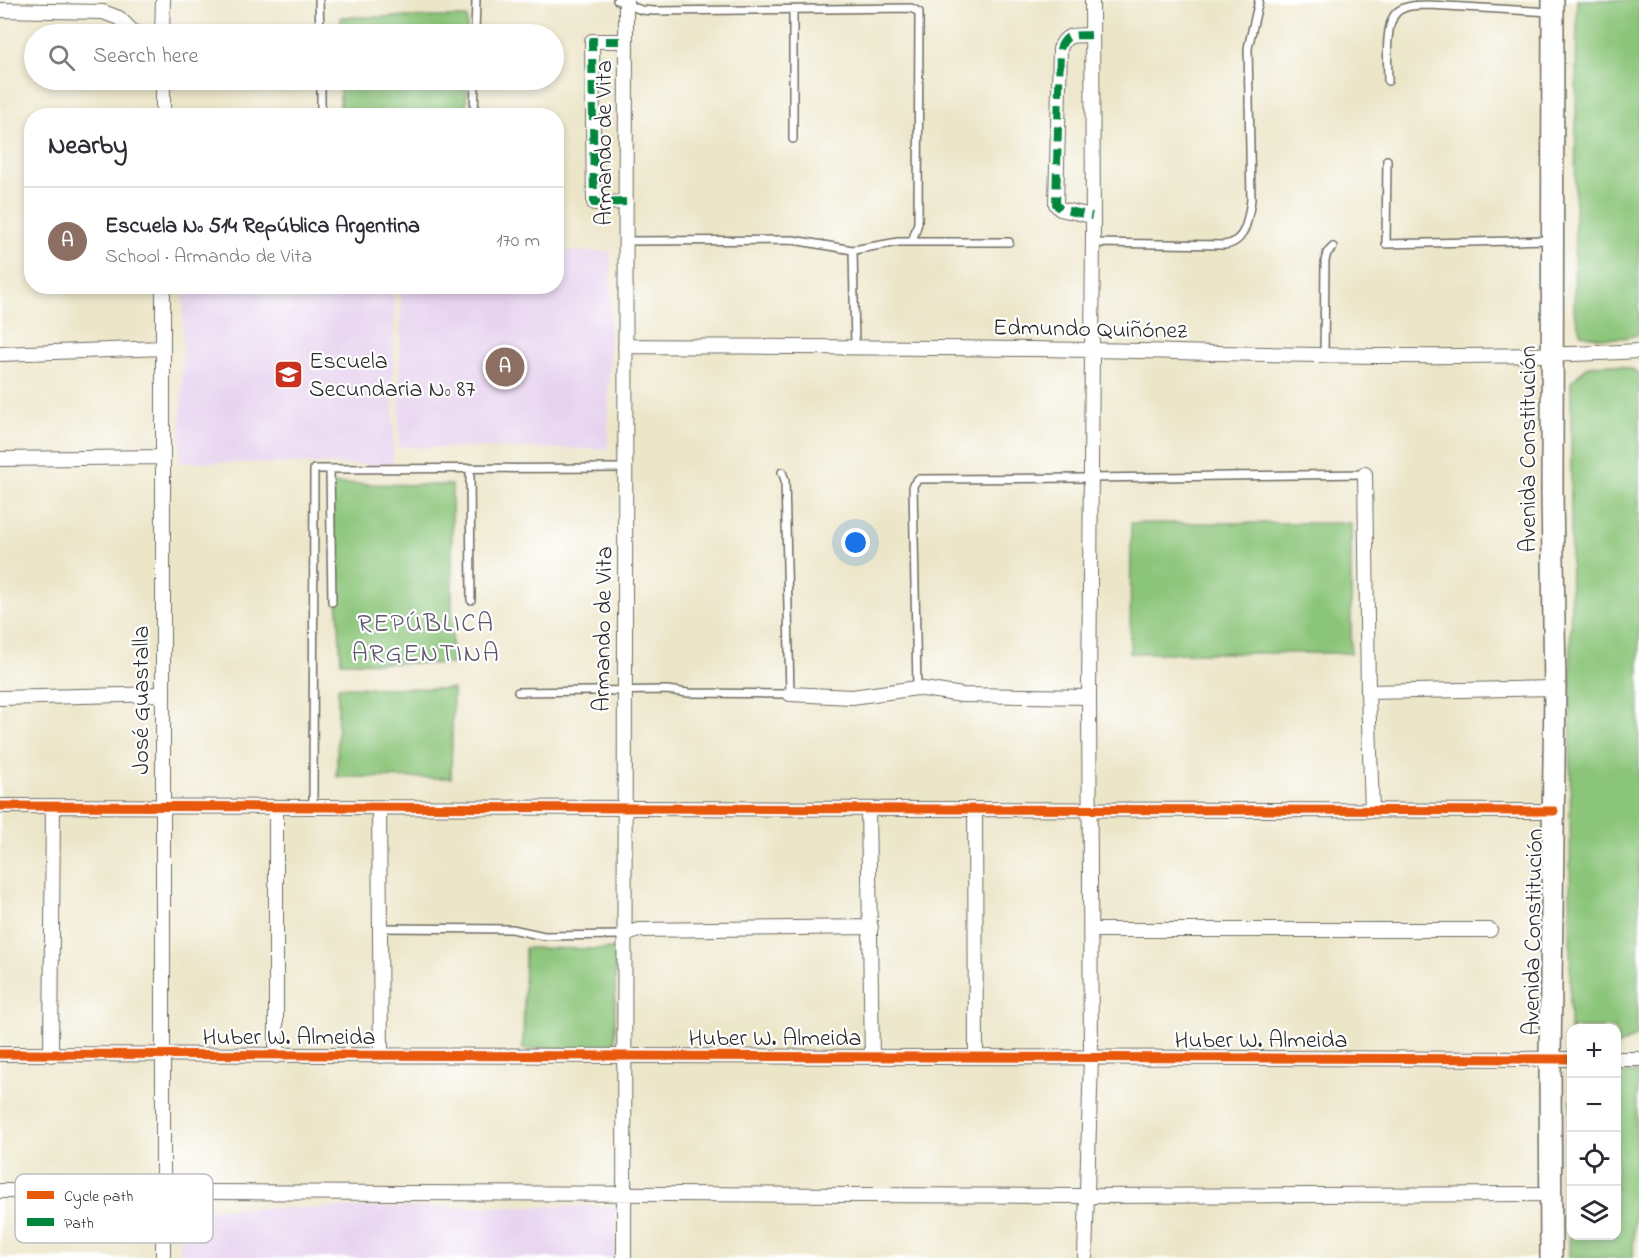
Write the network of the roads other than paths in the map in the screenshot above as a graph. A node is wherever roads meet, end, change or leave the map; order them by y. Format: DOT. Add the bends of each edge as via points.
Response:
graph roads {
  1 [pos="163,0"];
  2 [pos="319,0"];
  3 [pos="476,0"];
  4 [pos="1092,0"];
  5 [pos="1259,0"];
  6 [pos="623,1"];
  7 [pos="1553,6"];
  8 [pos="0,10"];
  9 [pos="793,11"];
  10 [pos="125,24"];
  11 [pos="162,24"];
  12 [pos="320,24"];
  13 [pos="475,24"];
  14 [pos="1091,35"];
  15 [pos="626,41"];
  16 [pos="1388,81"];
  17 [pos="163,90"];
  18 [pos="321,90"];
  19 [pos="474,90"];
  20 [pos="163,108"];
  21 [pos="321,108"];
  22 [pos="474,108"];
  23 [pos="793,139"];
  24 [pos="1387,160"];
  25 [pos="626,202"];
  26 [pos="1092,216"];
  27 [pos="1552,240"];
  28 [pos="626,241"];
  29 [pos="912,242"];
  30 [pos="1009,242"];
  31 [pos="1093,243"];
  32 [pos="1333,247"];
  33 [pos="853,250"];
  34 [pos="163,294"];
  35 [pos="625,346"];
  36 [pos="855,347"];
  37 [pos="163,348"];
  38 [pos="1092,350"];
  39 [pos="1639,351"];
  40 [pos="0,354"];
  41 [pos="1324,356"];
  42 [pos="1553,356"];
  43 [pos="163,457"];
  44 [pos="0,459"];
  45 [pos="470,468"];
  46 [pos="626,468"];
  47 [pos="330,469"];
  48 [pos="782,472"];
  49 [pos="1365,474"];
  50 [pos="1090,478"];
  51 [pos="471,600"];
  52 [pos="332,602"];
  53 [pos="917,688"];
  54 [pos="1555,688"];
  55 [pos="623,690"];
  56 [pos="518,692"];
  57 [pos="1368,692"];
  58 [pos="163,693"];
  59 [pos="790,694"];
  60 [pos="1089,697"];
  61 [pos="0,698"];
  62 [pos="0,806"];
  63 [pos="53,806"];
  64 [pos="163,807"];
  65 [pos="276,807"];
  66 [pos="313,807"];
  67 [pos="379,808"];
  68 [pos="624,808"];
  69 [pos="868,809"];
  70 [pos="975,810"];
  71 [pos="1091,810"];
  72 [pos="1372,811"];
  73 [pos="1554,811"];
  74 [pos="381,927"];
  75 [pos="871,927"];
  76 [pos="1091,930"];
  77 [pos="1490,930"];
  78 [pos="623,935"];
  79 [pos="0,1054"];
  80 [pos="51,1055"];
  81 [pos="163,1055"];
  82 [pos="276,1056"];
  83 [pos="381,1056"];
  84 [pos="624,1056"];
  85 [pos="872,1057"];
  86 [pos="976,1057"];
  87 [pos="1091,1058"];
  88 [pos="1550,1059"];
  89 [pos="1567,1059"];
  90 [pos="1621,1059"];
  91 [pos="1639,1059"];
  92 [pos="163,1174"];
  93 [pos="0,1191"];
  94 [pos="15,1191"];
  95 [pos="213,1192"];
  96 [pos="1551,1194"];
  97 [pos="624,1195"];
  98 [pos="1087,1196"];
  99 [pos="624,1258"];
  100 [pos="1085,1258"];
  101 [pos="1551,1258"];
  1 -- 11 [label="street"];
  2 -- 12 [label="lane"];
  3 -- 13 [label="lane"];
  4 -- 14 [label="street"];
  5 -- 31 [label="lane" via="1248,48 1251,200 1248,222 1240,238 1224,245"];
  6 -- 9 [label="lane" via="641,10 655,11"];
  6 -- 15 [label="street, Armando de Vita"];
  7 -- 16 [label="lane" via="1429,5 1398,11 1389,29"];
  7 -- 27 [label="main road, Avenida Constitución"];
  8 -- 10 [label="street" via="103,12"];
  9 -- 23 [label="lane"];
  9 -- 29 [label="lane" via="911,8 919,12 918,224"];
  14 -- 26 [label="street"];
  14 -- 26 [label="street" via="1069,36 1060,49 1056,204 1060,209"];
  15 -- 25 [label="street, Armando de Vita"];
  15 -- 25 [label="street" via="592,41 594,202"];
  17 -- 20 [label="street"];
  18 -- 21 [label="lane"];
  19 -- 22 [label="lane"];
  24 -- 27 [label="lane" via="1386,244"];
  25 -- 28 [label="street, Armando de Vita"];
  26 -- 31 [label="street"];
  27 -- 42 [label="main road, Avenida Constitución"];
  28 -- 33 [label="lane" via="793,240"];
  28 -- 35 [label="street, Armando de Vita"];
  29 -- 30 [label="lane"];
  29 -- 33 [label="lane"];
  31 -- 38 [label="street"];
  32 -- 41 [label="lane" via="1325,261"];
  33 -- 36 [label="lane"];
  34 -- 37 [label="street, José Guastalla"];
  35 -- 36 [label="street, Edmundo Quiñónez"];
  35 -- 46 [label="street, Armando de Vita"];
  36 -- 38 [label="street, Edmundo Quiñónez"];
  37 -- 40 [label="street"];
  37 -- 43 [label="street, José Guastalla"];
  38 -- 41 [label="street, Edmundo Quiñónez"];
  38 -- 50 [label="street"];
  39 -- 42 [label="street, Edmundo Quiñónez"];
  41 -- 42 [label="street, Edmundo Quiñónez"];
  42 -- 54 [label="main road, Avenida Constitución"];
  43 -- 44 [label="street"];
  43 -- 58 [label="street, José Guastalla"];
  45 -- 46 [label="lane"];
  45 -- 47 [label="lane"];
  45 -- 51 [label="lane"];
  46 -- 55 [label="street, Armando de Vita"];
  47 -- 52 [label="lane"];
  47 -- 66 [label="lane" via="314,469"];
  48 -- 59 [label="lane"];
  49 -- 50 [label="lane"];
  49 -- 57 [label="street"];
  50 -- 53 [label="lane" via="918,479 913,485"];
  50 -- 60 [label="street"];
  53 -- 59 [label="street" via="852,697"];
  53 -- 60 [label="street" via="962,695"];
  54 -- 57 [label="street"];
  54 -- 73 [label="main road, Avenida Constitución"];
  55 -- 56 [label="lane"];
  55 -- 59 [label="lane"];
  55 -- 68 [label="street, Armando de Vita"];
  57 -- 72 [label="street"];
  58 -- 61 [label="street"];
  58 -- 64 [label="street, José Guastalla"];
  60 -- 71 [label="street"];
  62 -- 63 [label="street"];
  63 -- 64 [label="street"];
  63 -- 80 [label="street"];
  64 -- 65 [label="street"];
  64 -- 81 [label="street, José Guastalla"];
  65 -- 66 [label="street"];
  65 -- 82 [label="street"];
  66 -- 67 [label="street"];
  67 -- 68 [label="street"];
  67 -- 74 [label="street"];
  68 -- 69 [label="street"];
  68 -- 78 [label="street, Armando de Vita"];
  69 -- 70 [label="street"];
  69 -- 75 [label="street"];
  70 -- 71 [label="street"];
  70 -- 86 [label="street"];
  71 -- 72 [label="street"];
  71 -- 76 [label="street"];
  72 -- 73 [label="street"];
  73 -- 88 [label="main road, Avenida Constitución"];
  74 -- 78 [label="lane" via="512,929 544,936"];
  74 -- 83 [label="street"];
  75 -- 78 [label="street" via="639,930"];
  75 -- 85 [label="street"];
  76 -- 77 [label="street"];
  76 -- 87 [label="street"];
  78 -- 84 [label="street, Armando de Vita"];
  79 -- 80 [label="street, Huber W. Almeida"];
  80 -- 81 [label="street, Huber W. Almeida"];
  81 -- 82 [label="street, Huber W. Almeida"];
  81 -- 92 [label="street, José Guastalla"];
  82 -- 83 [label="street, Huber W. Almeida"];
  83 -- 84 [label="street, Huber W. Almeida"];
  84 -- 85 [label="street, Huber W. Almeida"];
  84 -- 97 [label="street, Armando de Vita"];
  85 -- 86 [label="street, Huber W. Almeida"];
  86 -- 87 [label="street, Huber W. Almeida"];
  87 -- 88 [label="street, Huber W. Almeida"];
  87 -- 98 [label="street"];
  88 -- 89 [label="street, Huber W. Almeida"];
  88 -- 96 [label="main road, Avenida Constitución"];
  90 -- 91 [label="street"];
  93 -- 94 [label="street"];
  95 -- 97 [label="street"];
  96 -- 98 [label="street"];
  96 -- 101 [label="main road, Avenida Constitución"];
  97 -- 98 [label="street"];
  97 -- 99 [label="street, Armando de Vita"];
  98 -- 100 [label="street"];
}
